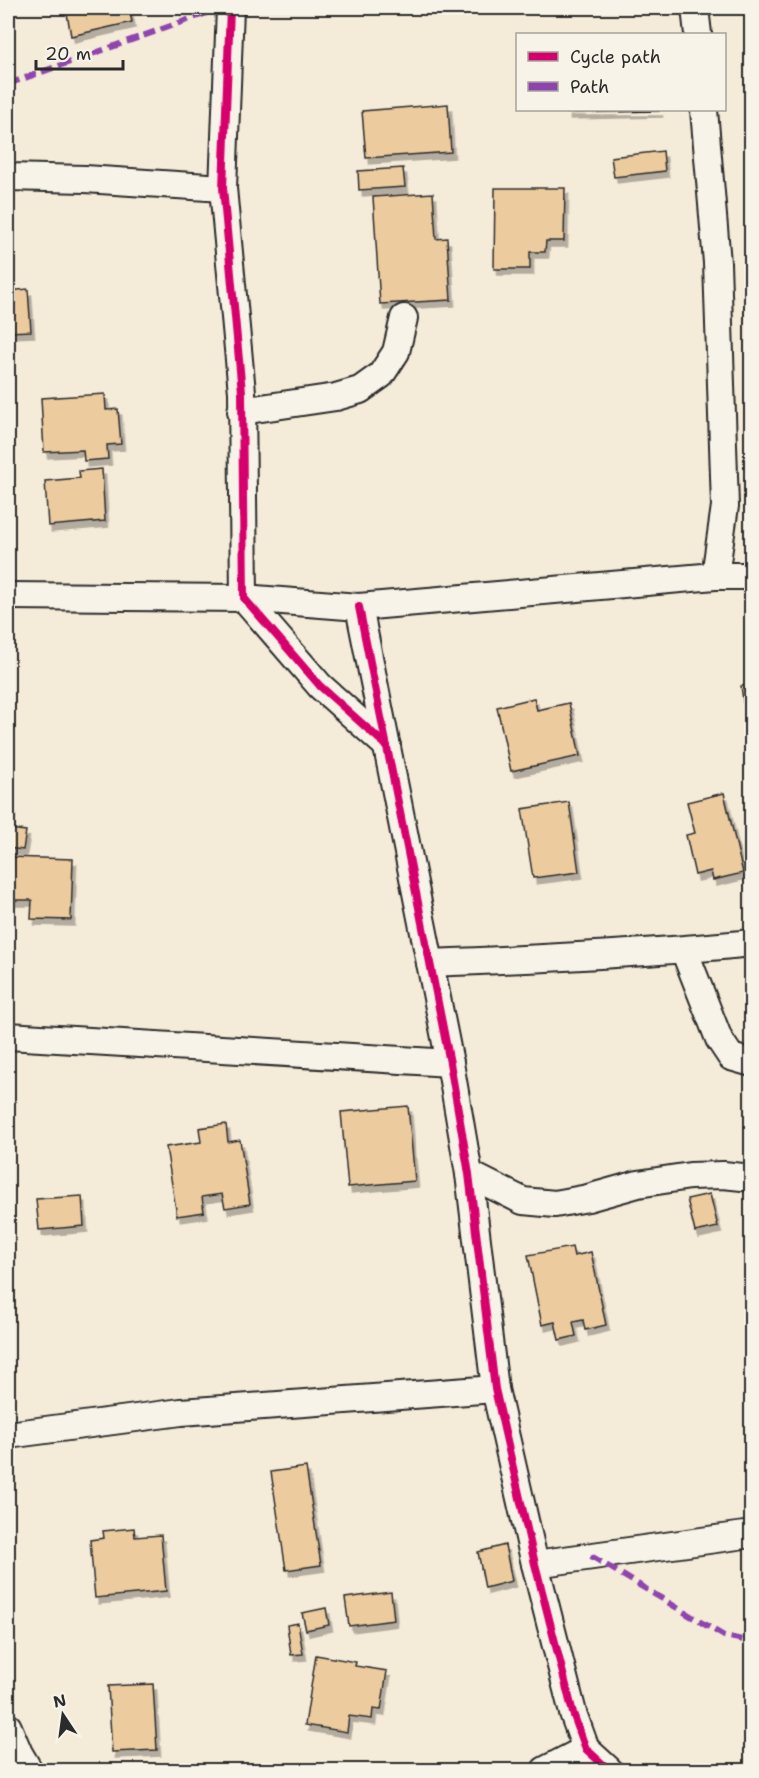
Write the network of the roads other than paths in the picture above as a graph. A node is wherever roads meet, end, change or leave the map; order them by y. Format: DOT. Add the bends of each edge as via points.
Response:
graph roads {
  1 [pos="230,8"];
  2 [pos="695,8"];
  3 [pos="698,33"];
  4 [pos="704,111"];
  5 [pos="8,177"];
  6 [pos="223,188"];
  7 [pos="404,318"];
  8 [pos="241,411"];
  9 [pos="715,576"];
  10 [pos="752,576"];
  11 [pos="8,596"];
  12 [pos="244,598"];
  13 [pos="359,607"];
  14 [pos="387,746"];
  15 [pos="752,943"];
  16 [pos="684,950"];
  17 [pos="430,963"];
  18 [pos="8,1036"];
  19 [pos="450,1063"];
  20 [pos="752,1063"];
  21 [pos="469,1174"];
  22 [pos="752,1178"];
  23 [pos="495,1389"];
  24 [pos="8,1435"];
  25 [pos="752,1534"];
  26 [pos="535,1564"];
  27 [pos="8,1727"];
  28 [pos="586,1749"];
  29 [pos="29,1770"];
  30 [pos="545,1770"];
  31 [pos="609,1770"];
  1 -- 6 [label="street"];
  2 -- 3 [label="street"];
  4 -- 9 [label="street" via="717,263 725,506"];
  5 -- 6 [label="street"];
  6 -- 8 [label="street"];
  7 -- 8 [label="street" via="396,352 381,375 360,390"];
  8 -- 12 [label="street"];
  9 -- 10 [label="street"];
  9 -- 13 [label="street"];
  11 -- 12 [label="street"];
  12 -- 13 [label="street"];
  12 -- 14 [label="street" via="320,686"];
  13 -- 14 [label="street"];
  14 -- 17 [label="street"];
  15 -- 16 [label="street"];
  16 -- 17 [label="street"];
  16 -- 20 [label="street" via="719,1039 731,1057"];
  17 -- 19 [label="street"];
  18 -- 19 [label="street"];
  19 -- 21 [label="street"];
  21 -- 22 [label="street" via="523,1201 555,1204 690,1176"];
  21 -- 23 [label="street"];
  23 -- 24 [label="street" via="181,1412"];
  23 -- 26 [label="street"];
  25 -- 26 [label="street"];
  26 -- 28 [label="street"];
  27 -- 29 [label="street"];
  28 -- 30 [label="street"];
  28 -- 31 [label="street"];
}
